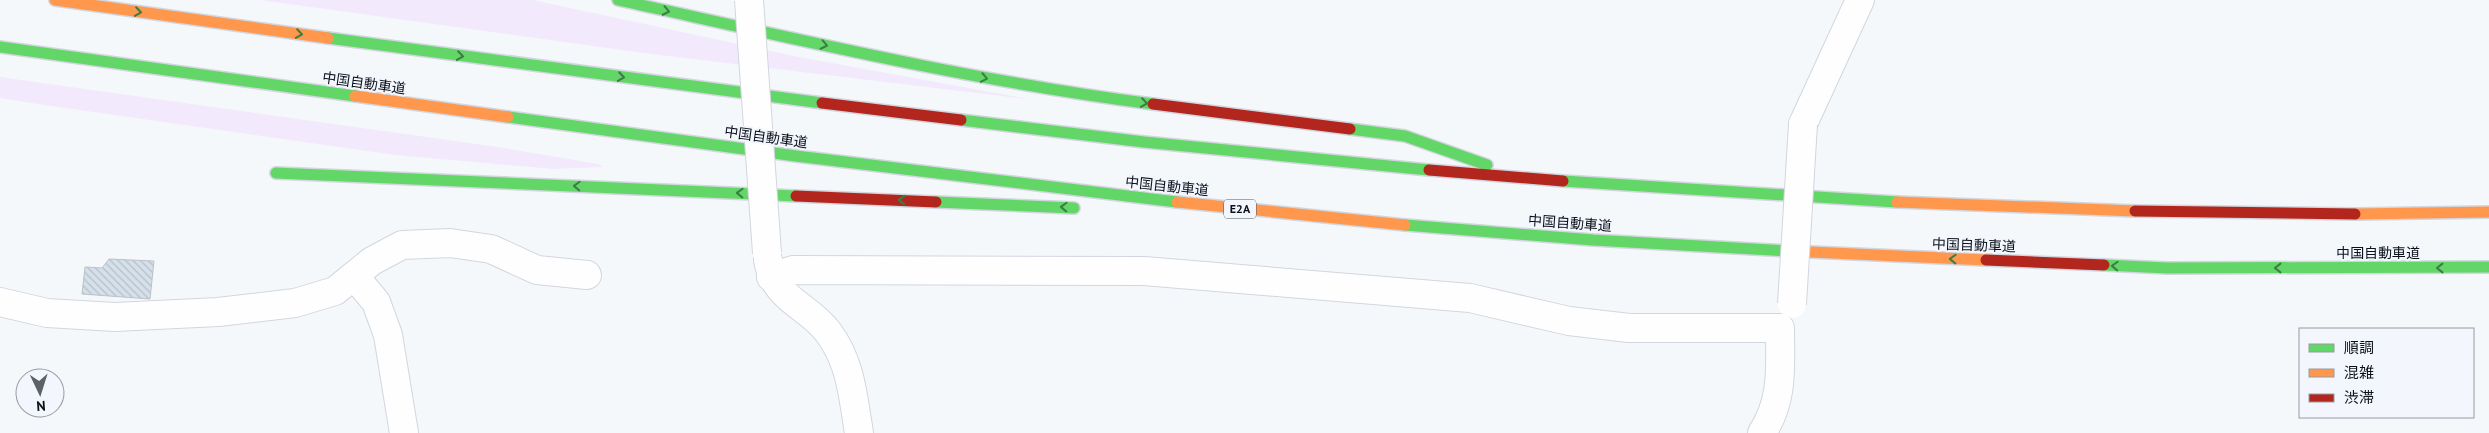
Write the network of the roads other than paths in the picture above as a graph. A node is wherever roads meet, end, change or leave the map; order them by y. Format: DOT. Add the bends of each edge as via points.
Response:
graph roads {
  1 [pos="55,0"];
  2 [pos="618,0"];
  3 [pos="749,0"];
  4 [pos="1860,0"];
  5 [pos="0,47"];
  6 [pos="276,173"];
  7 [pos="1524,178"];
  8 [pos="1084,208"];
  9 [pos="1154,211"];
  10 [pos="2489,212"];
  11 [pos="1323,218"];
  12 [pos="769,265"];
  13 [pos="2489,267"];
  14 [pos="587,274"];
  15 [pos="356,277"];
  16 [pos="0,302"];
  17 [pos="1780,328"];
  18 [pos="404,433"];
  19 [pos="859,433"];
  20 [pos="1762,433"];
  1 -- 7 [label="highway, one-way" via="1070,135"];
  2 -- 7 [label="highway, one-way" via="1058,92 1405,136"];
  3 -- 12 [label="street, bridge"];
  4 -- 17 [label="street, bridge" via="1803,124 1792,304"];
  5 -- 11 [label="highway, 中国自動車道 / E2A" via="796,156"];
  8 -- 6 [label="highway, one-way"];
  7 -- 10 [label="highway" via="1882,203 2178,213"];
  9 -- 11 [label="highway"];
  13 -- 11 [label="highway, 中国自動車道 / E2A, one-way" via="2167,268 1878,256 1593,240"];
  12 -- 17 [label="street" via="793,270 1144,271 1470,298 1570,321 1629,328"];
  12 -- 19 [label="street" via="787,296 827,330 842,355 851,378"];
  14 -- 15 [label="street" via="538,270 491,249 450,243 402,245 372,262"];
  15 -- 16 [label="street" via="335,291 295,303 218,312 115,318 47,313"];
  15 -- 18 [label="street" via="376,302 388,335"];
  17 -- 20 [label="street" via="1780,380 1774,415"];
}
